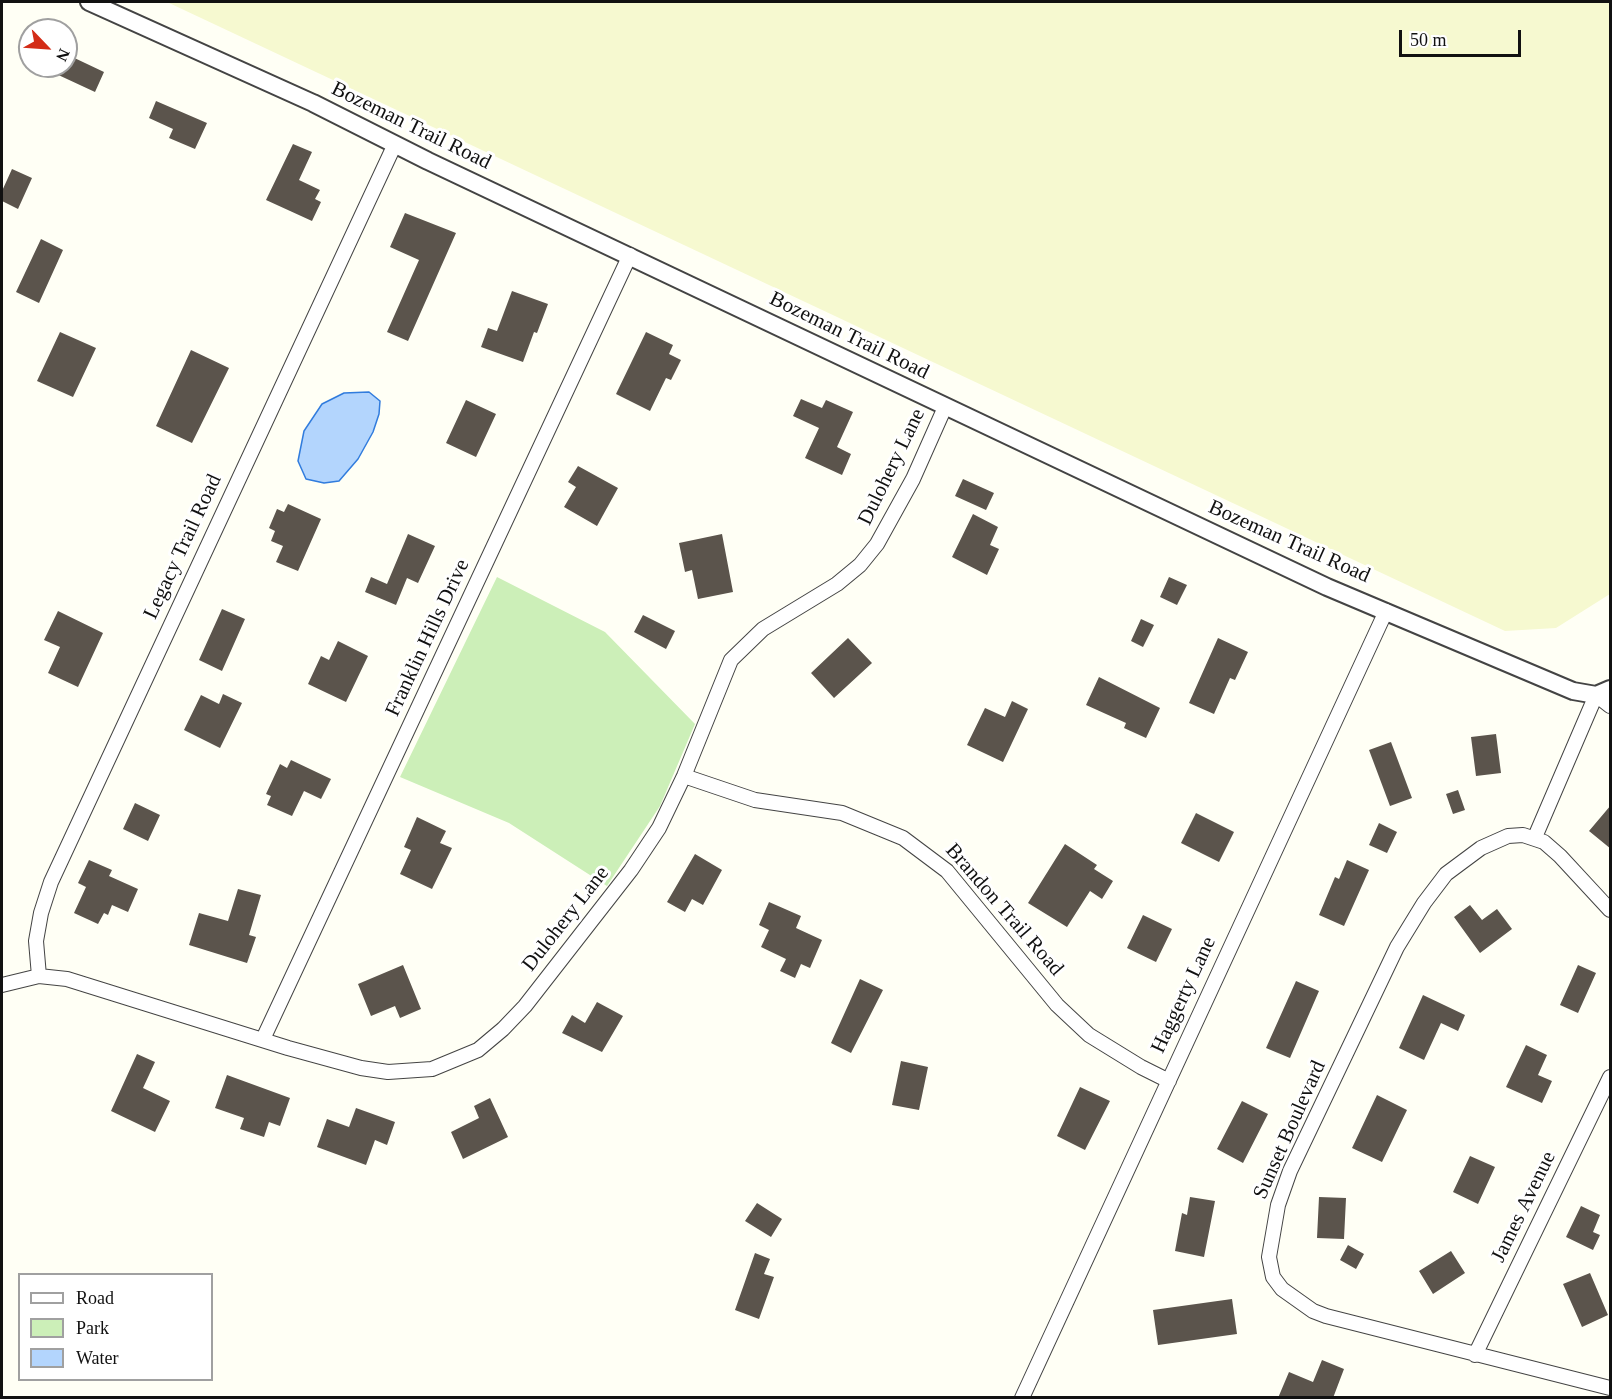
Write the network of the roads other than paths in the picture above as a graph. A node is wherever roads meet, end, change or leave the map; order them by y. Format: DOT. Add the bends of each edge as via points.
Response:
graph roads {
  1 [pos="89,2"];
  2 [pos="395,144"];
  3 [pos="630,255"];
  4 [pos="945,407"];
  5 [pos="1386,611"];
  6 [pos="1603,692"];
  7 [pos="1611,706"];
  8 [pos="684,776"];
  9 [pos="1534,837"];
  10 [pos="1611,910"];
  11 [pos="39,976"];
  12 [pos="2,985"];
  13 [pos="263,1039"];
  14 [pos="1611,1077"];
  15 [pos="1169,1080"];
  16 [pos="1475,1355"];
  17 [pos="1611,1388"];
  18 [pos="1022,1398"];
  1 -- 2 [label="street, Bozeman Trail Road"];
  2 -- 3 [label="street, Bozeman Trail Road"];
  2 -- 11 [label="street, Legacy Trail Road" via="56,872 36,941"];
  3 -- 4 [label="street, Bozeman Trail Road"];
  3 -- 13 [label="street, Franklin Hills Drive"];
  4 -- 5 [label="street, Bozeman Trail Road"];
  4 -- 8 [label="street, Dulohery Lane" via="892,521 860,565 837,584 764,629 730,660"];
  5 -- 6 [label="street, Bozeman Trail Road" via="1573,691"];
  5 -- 15 [label="street, Haggerty Lane"];
  6 -- 7 [label="street"];
  6 -- 9 [label="street"];
  8 -- 13 [label="street, Dulohery Lane" via="659,828 631,870 525,1006 478,1050 432,1069 388,1072 361,1068"];
  8 -- 15 [label="street, Brandon Trail Road" via="755,800 842,813 903,838 947,871 1057,1005 1089,1035"];
  9 -- 10 [label="street" via="1560,856"];
  9 -- 16 [label="street, Sunset Boulevard" via="1508,837 1481,848 1446,874 1424,903 1397,947 1290,1171 1270,1235 1273,1277 1294,1299 1313,1311"];
  11 -- 12 [label="street, Dulohery Lane"];
  11 -- 13 [label="street, Dulohery Lane" via="67,979"];
  14 -- 16 [label="street, James Avenue"];
  15 -- 18 [label="street, Haggerty Lane"];
  16 -- 17 [label="street, Sunset Boulevard"];
}
